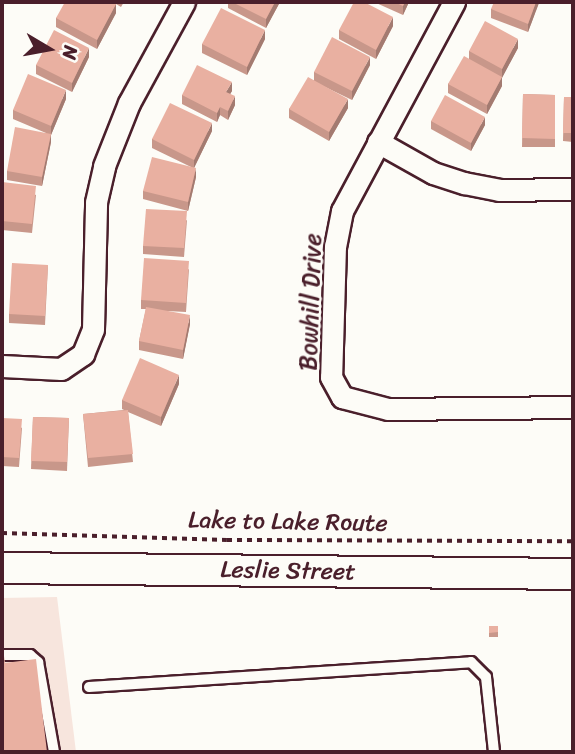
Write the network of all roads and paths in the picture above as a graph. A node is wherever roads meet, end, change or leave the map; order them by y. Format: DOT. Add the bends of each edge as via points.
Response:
graph roads {
  1 [pos="184,2"];
  2 [pos="454,2"];
  3 [pos="378,142"];
  4 [pos="573,189"];
  5 [pos="2,366"];
  6 [pos="573,407"];
  7 [pos="2,533"];
  8 [pos="573,541"];
  9 [pos="2,568"];
  10 [pos="573,574"];
  11 [pos="2,655"];
  12 [pos="89,687"];
  13 [pos="54,752"];
  14 [pos="494,752"];
  1 -- 5 [label="street" via="129,103 104,166 96,202 93,329 83,354 61,369"];
  2 -- 3 [label="street, Bowhill Drive"];
  3 -- 4 [label="street" via="433,173 464,183 499,190"];
  3 -- 6 [label="street, Bowhill Drive" via="354,182 335,246 331,377 342,397 388,409"];
  7 -- 8 [label="path, Lake to Lake Route" via="227,540"];
  9 -- 10 [label="main road, Leslie Street"];
  11 -- 13 [label="lane" via="30,655 38,662"];
  12 -- 14 [label="lane" via="471,663 486,677"];
}
